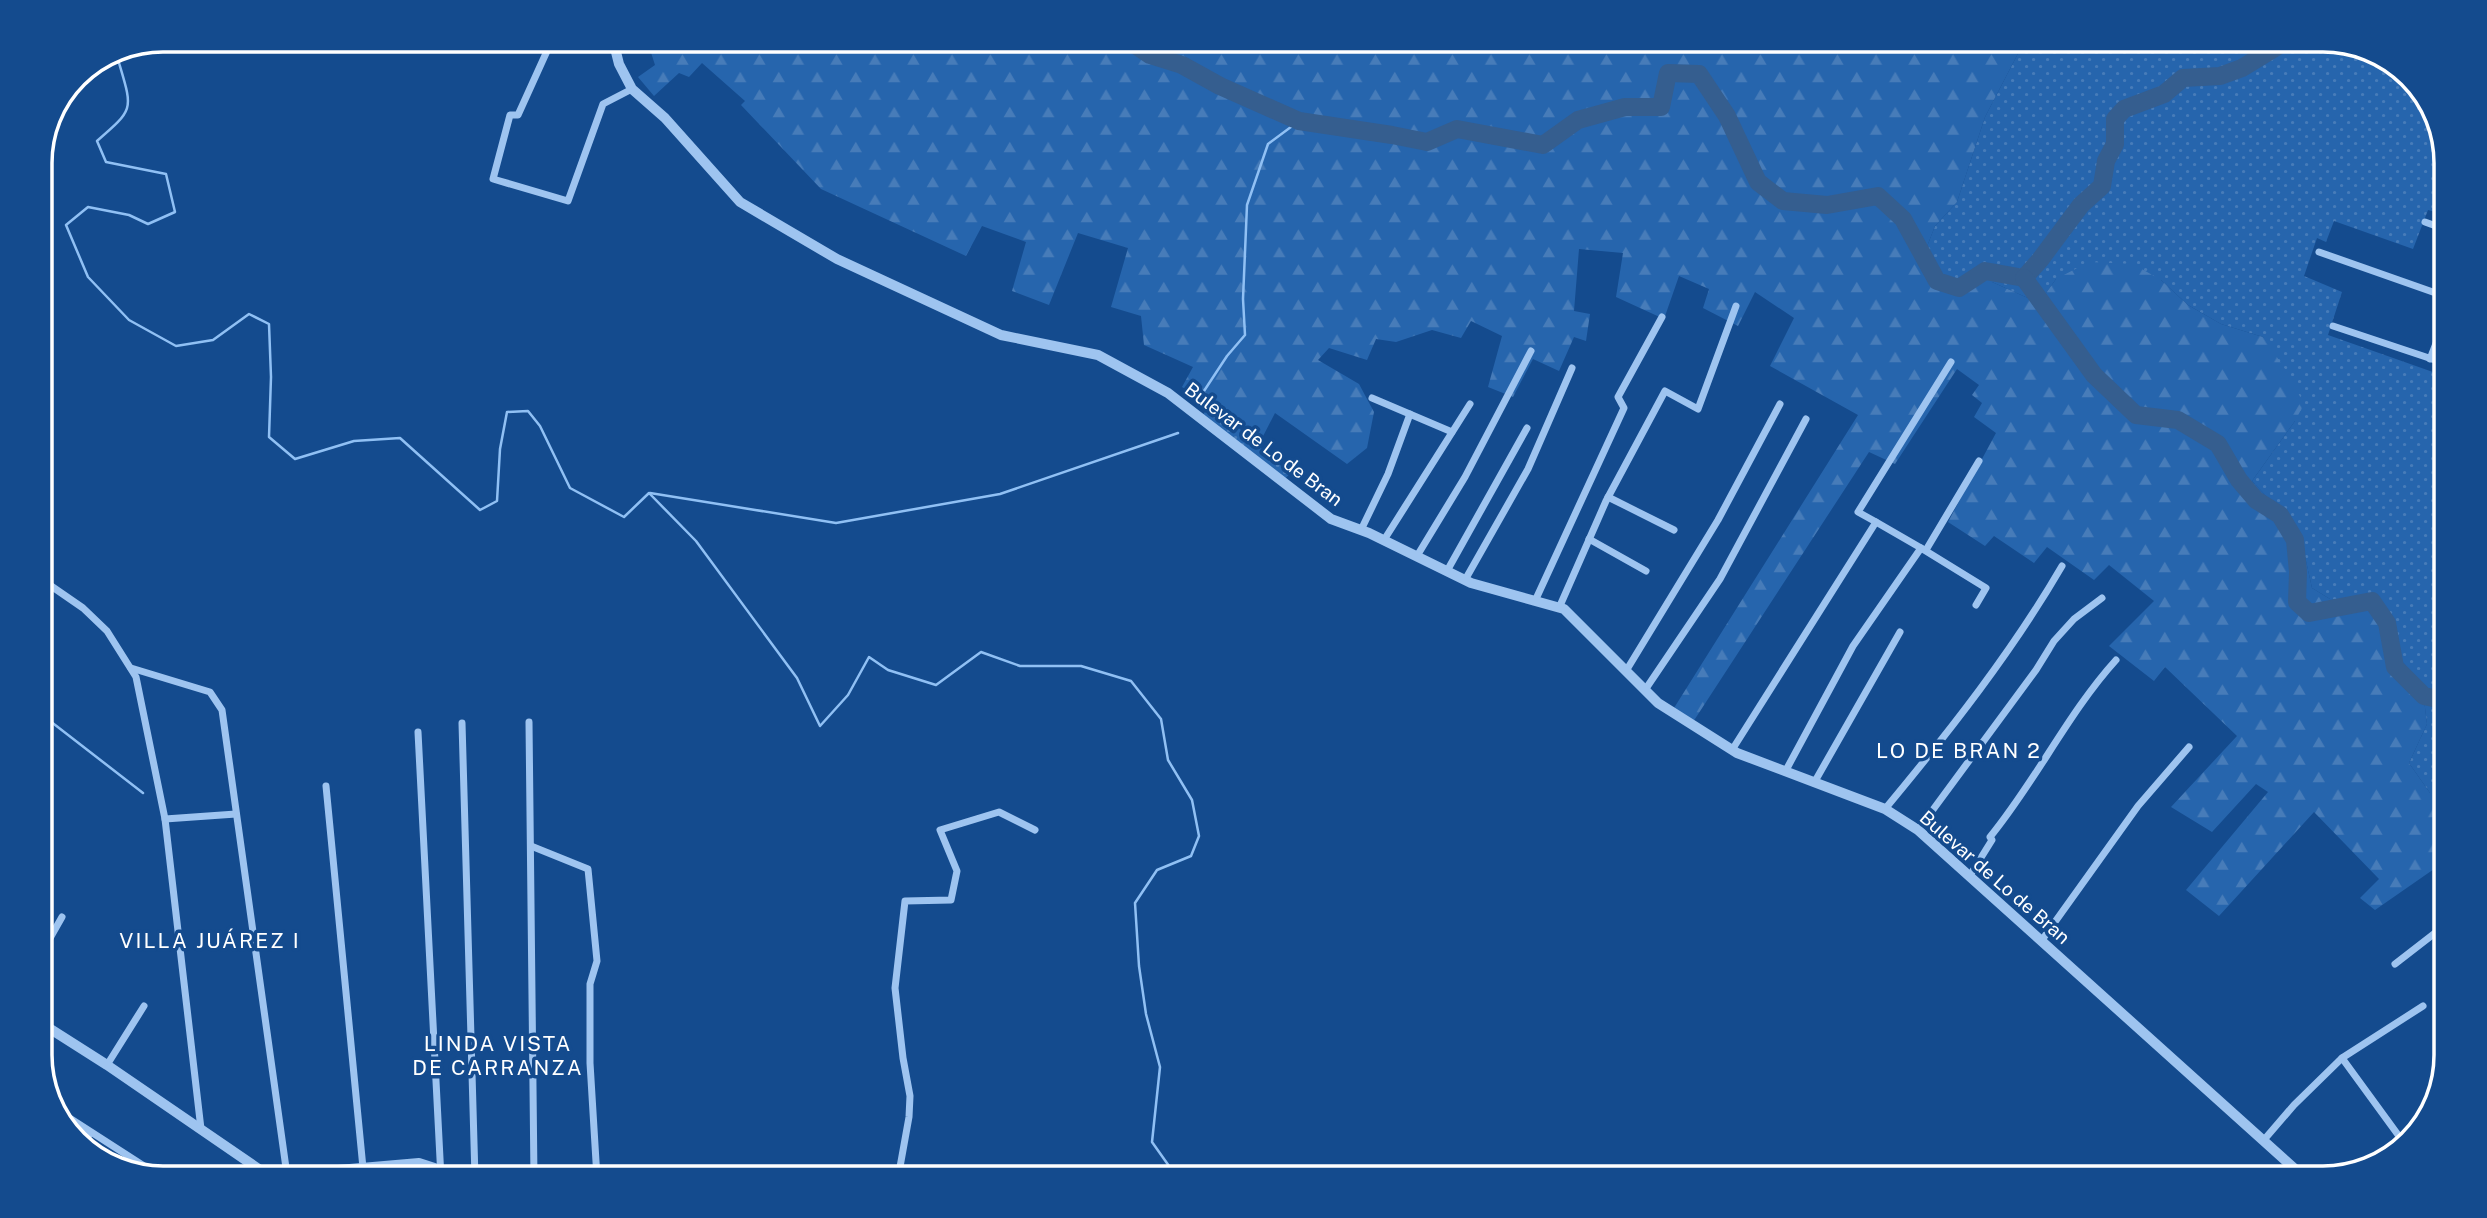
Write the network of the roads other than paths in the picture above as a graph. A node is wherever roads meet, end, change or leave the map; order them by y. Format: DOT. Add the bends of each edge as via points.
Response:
graph roads {
  1 [pos="547,52"];
  2 [pos="616,52"];
  3 [pos="632,89"];
  4 [pos="2424,222"];
  5 [pos="2434,226"];
  6 [pos="2319,252"];
  7 [pos="2434,293"];
  8 [pos="1736,306"];
  9 [pos="1661,317"];
  10 [pos="2333,327"];
  11 [pos="2434,348"];
  12 [pos="1531,351"];
  13 [pos="2430,359"];
  14 [pos="2434,360"];
  15 [pos="1951,362"];
  16 [pos="1572,368"];
  17 [pos="1372,398"];
  18 [pos="1470,404"];
  19 [pos="1780,404"];
  20 [pos="1410,414"];
  21 [pos="1806,419"];
  22 [pos="1527,428"];
  23 [pos="1452,432"];
  24 [pos="1979,461"];
  25 [pos="1608,496"];
  26 [pos="1875,522"];
  27 [pos="1361,530"];
  28 [pos="1674,530"];
  29 [pos="1589,539"];
  30 [pos="1384,540"];
  31 [pos="1923,549"];
  32 [pos="1417,556"];
  33 [pos="2062,566"];
  34 [pos="1447,571"];
  35 [pos="1646,571"];
  36 [pos="1465,580"];
  37 [pos="53,587"];
  38 [pos="2102,598"];
  39 [pos="1535,601"];
  40 [pos="1976,605"];
  41 [pos="1559,608"];
  42 [pos="1900,632"];
  43 [pos="2116,660"];
  44 [pos="130,667"];
  45 [pos="1626,671"];
  46 [pos="1645,690"];
  47 [pos="528,722"];
  48 [pos="462,723"];
  49 [pos="418,732"];
  50 [pos="2189,747"];
  51 [pos="1732,750"];
  52 [pos="1785,772"];
  53 [pos="1814,783"];
  54 [pos="326,786"];
  55 [pos="1885,808"];
  56 [pos="236,814"];
  57 [pos="165,819"];
  58 [pos="1035,830"];
  59 [pos="1918,830"];
  60 [pos="531,846"];
  61 [pos="1969,877"];
  62 [pos="62,917"];
  63 [pos="53,933"];
  64 [pos="2434,934"];
  65 [pos="2042,940"];
  66 [pos="2395,964"];
  67 [pos="144,1006"];
  68 [pos="2423,1006"];
  69 [pos="53,1031"];
  70 [pos="2342,1058"];
  71 [pos="107,1065"];
  72 [pos="76,1123"];
  73 [pos="201,1129"];
  74 [pos="85,1133"];
  75 [pos="96,1136"];
  76 [pos="2399,1136"];
  77 [pos="2263,1141"];
  78 [pos="138,1163"];
  79 [pos="253,1166"];
  80 [pos="285,1166"];
  81 [pos="363,1166"];
  82 [pos="385,1166"];
  83 [pos="425,1166"];
  84 [pos="441,1166"];
  85 [pos="475,1166"];
  86 [pos="534,1166"];
  87 [pos="596,1166"];
  88 [pos="900,1166"];
  89 [pos="2291,1166"];
  1 -- 3 [label="street" via="519,115 510,115 493,179 568,201 603,104"];
  2 -- 3 [label="street, Bulevar de Lo de Bran"];
  3 -- 27 [label="street, Bulevar de Lo de Bran" via="675,127 740,202 837,259 1001,335 1098,355 1168,393 1331,519"];
  4 -- 5 [label="street"];
  6 -- 7 [label="street"];
  8 -- 25 [label="street" via="1698,409 1665,391"];
  9 -- 39 [label="street" via="1618,397 1624,408"];
  10 -- 13 [label="street"];
  11 -- 13 [label="street"];
  12 -- 32 [label="street" via="1465,477"];
  13 -- 14 [label="street"];
  15 -- 26 [label="street" via="1858,512"];
  16 -- 36 [label="street" via="1528,470"];
  17 -- 20 [label="street"];
  18 -- 23 [label="street"];
  19 -- 45 [label="street" via="1718,520"];
  20 -- 23 [label="street"];
  20 -- 27 [label="street"];
  21 -- 46 [label="street" via="1720,579"];
  22 -- 34 [label="street"];
  23 -- 30 [label="street"];
  24 -- 31 [label="street"];
  25 -- 28 [label="street"];
  25 -- 29 [label="street"];
  26 -- 31 [label="street"];
  26 -- 51 [label="street"];
  27 -- 30 [label="street, Bulevar de Lo de Bran"];
  29 -- 35 [label="street"];
  29 -- 41 [label="street"];
  30 -- 32 [label="street, Bulevar de Lo de Bran"];
  31 -- 40 [label="street" via="1986,588"];
  31 -- 52 [label="street" via="1853,646"];
  32 -- 34 [label="street, Bulevar de Lo de Bran"];
  33 -- 55 [label="street" via="1948,731"];
  34 -- 36 [label="street, Bulevar de Lo de Bran"];
  36 -- 39 [label="street, Bulevar de Lo de Bran"];
  37 -- 44 [label="street" via="107,631"];
  38 -- 59 [label="street" via="2054,641"];
  39 -- 41 [label="street, Bulevar de Lo de Bran"];
  41 -- 45 [label="street, Bulevar de Lo de Bran"];
  42 -- 53 [label="street"];
  43 -- 61 [label="street" via="1990,836 1992,840"];
  44 -- 56 [label="street" via="210,692 222,710"];
  44 -- 57 [label="street" via="136,677"];
  45 -- 46 [label="street, Bulevar de Lo de Bran"];
  46 -- 51 [label="street, Bulevar de Lo de Bran"];
  47 -- 60 [label="street"];
  48 -- 85 [label="street"];
  49 -- 84 [label="street"];
  50 -- 65 [label="street" via="2138,806"];
  51 -- 52 [label="street, Bulevar de Lo de Bran"];
  52 -- 53 [label="street, Bulevar de Lo de Bran"];
  53 -- 55 [label="street, Bulevar de Lo de Bran"];
  54 -- 81 [label="street"];
  55 -- 59 [label="street, Bulevar de Lo de Bran"];
  56 -- 57 [label="street"];
  56 -- 80 [label="street"];
  57 -- 73 [label="street"];
  58 -- 88 [label="street" via="999,812 940,830 957,871 951,900 905,901 895,988 910,1096"];
  59 -- 61 [label="street, Bulevar de Lo de Bran"];
  60 -- 86 [label="street"];
  60 -- 87 [label="street" via="589,869 597,961 590,984"];
  61 -- 65 [label="street, Bulevar de Lo de Bran"];
  62 -- 63 [label="street"];
  64 -- 66 [label="street"];
  65 -- 77 [label="street, Bulevar de Lo de Bran"];
  67 -- 71 [label="street"];
  68 -- 70 [label="street"];
  69 -- 71 [label="street"];
  70 -- 76 [label="street"];
  70 -- 77 [label="street"];
  71 -- 73 [label="street"];
  72 -- 75 [label="street"];
  73 -- 79 [label="street"];
  74 -- 75 [label="street"];
  75 -- 78 [label="street"];
  77 -- 89 [label="street, Bulevar de Lo de Bran"];
  82 -- 83 [label="street"];
}
